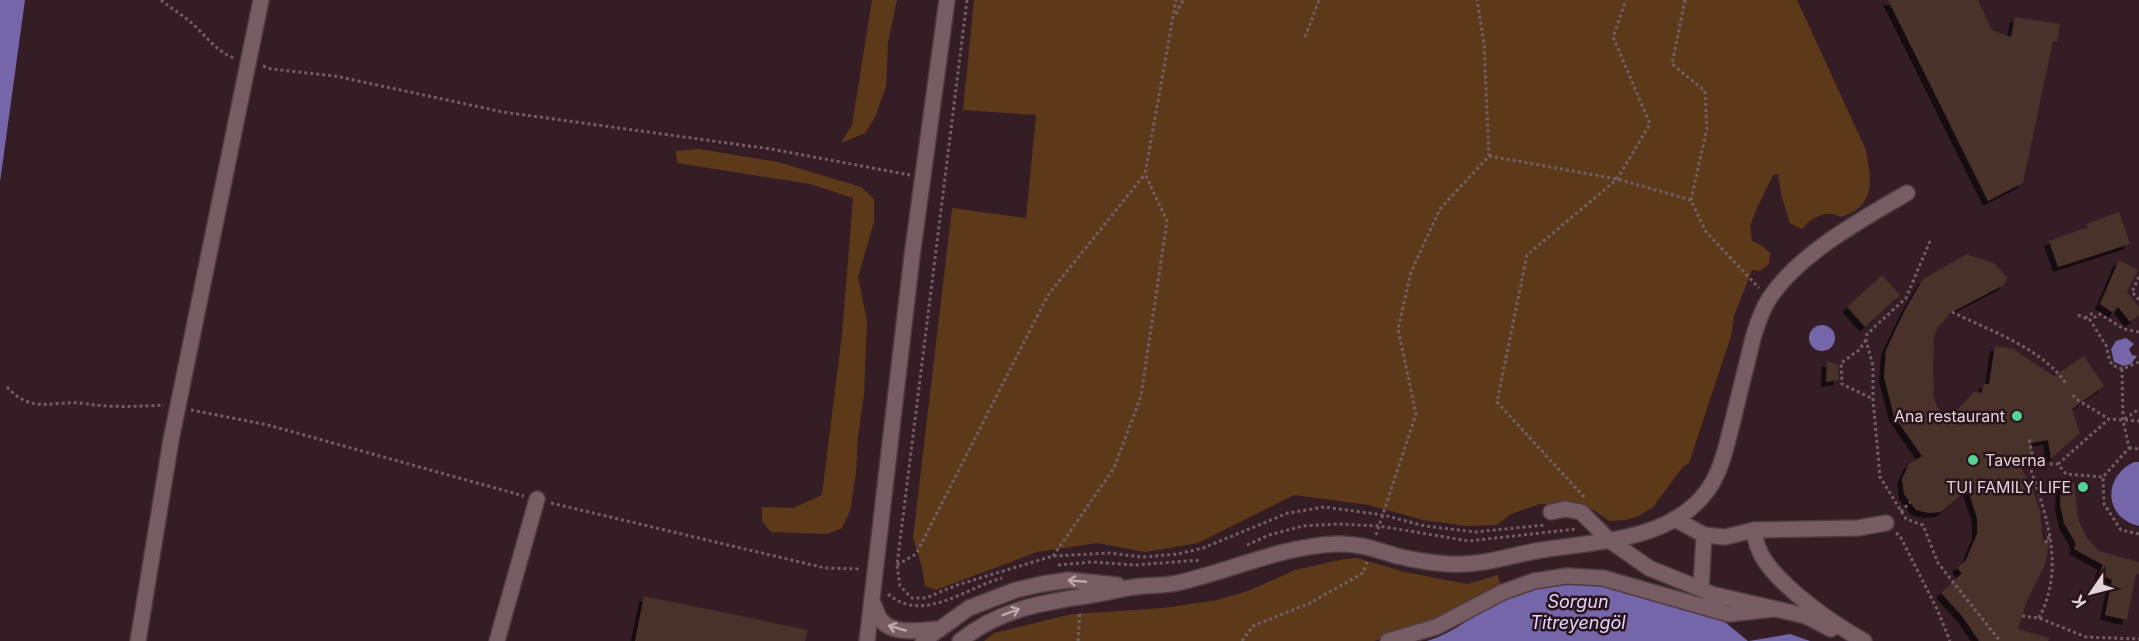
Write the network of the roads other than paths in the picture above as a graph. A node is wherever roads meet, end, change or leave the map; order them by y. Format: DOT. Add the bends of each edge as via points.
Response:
graph roads {
  1 [pos="261,0"];
  2 [pos="947,0"];
  3 [pos="1907,193"];
  4 [pos="537,499"];
  5 [pos="1551,518"];
  6 [pos="1675,519"];
  7 [pos="1886,523"];
  8 [pos="1754,530"];
  9 [pos="1704,535"];
  10 [pos="1609,540"];
  11 [pos="1135,587"];
  12 [pos="1701,589"];
  13 [pos="871,599"];
  14 [pos="1774,609"];
  15 [pos="939,629"];
  16 [pos="138,641"];
  17 [pos="497,641"];
  18 [pos="867,641"];
  19 [pos="923,641"];
  20 [pos="960,641"];
  21 [pos="1388,641"];
  22 [pos="1852,641"];
  23 [pos="1864,641"];
  1 -- 16 [label="street" via="178,407"];
  2 -- 13 [label="street"];
  3 -- 6 [label="street" via="1832,238 1769,298 1753,338 1721,466 1707,491"];
  4 -- 17 [label="street"];
  5 -- 10 [label="street" via="1565,509 1581,512"];
  6 -- 9 [label="street"];
  6 -- 10 [label="street"];
  7 -- 8 [label="street" via="1858,528"];
  8 -- 9 [label="street" via="1725,537"];
  8 -- 23 [label="street" via="1764,560 1786,585"];
  9 -- 12 [label="street"];
  10 -- 11 [label="street" via="1480,564 1420,560 1372,547 1312,546 1192,580"];
  10 -- 12 [label="street" via="1648,568"];
  11 -- 15 [label="street, one-way" via="1069,580 1042,584 969,608"];
  20 -- 11 [label="street, one-way" via="973,630 1027,606"];
  12 -- 14 [label="street"];
  15 -- 13 [label="street, one-way" via="893,628 881,620"];
  13 -- 18 [label="street"];
  14 -- 21 [label="street" via="1729,614 1604,578 1567,576 1534,581 1503,592 1436,627"];
  14 -- 22 [label="street" via="1806,616"];
  15 -- 19 [label="street"];
}
